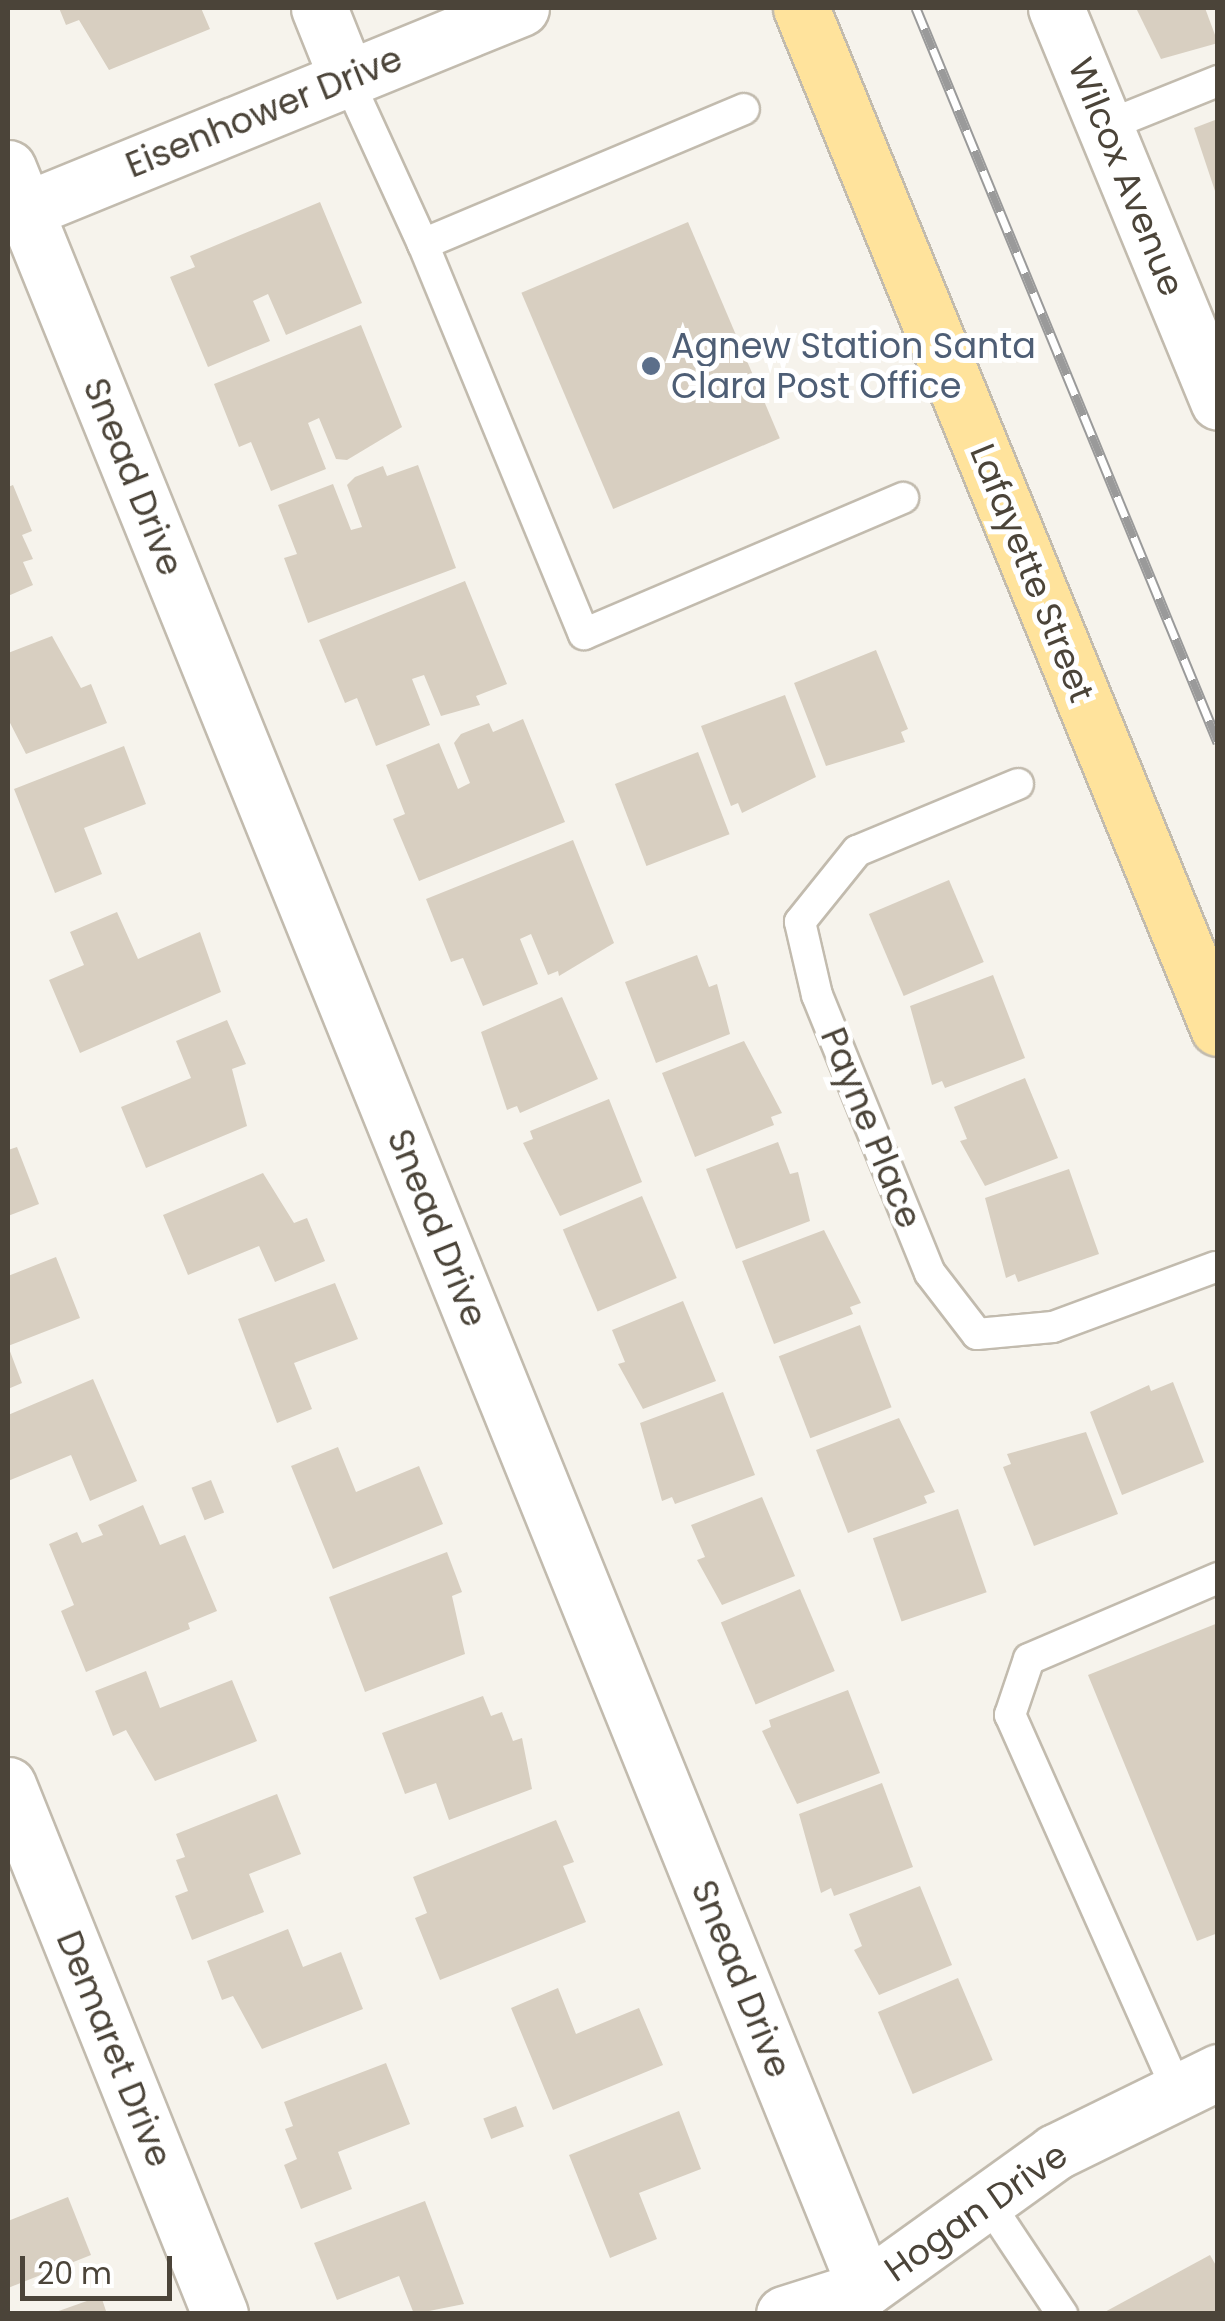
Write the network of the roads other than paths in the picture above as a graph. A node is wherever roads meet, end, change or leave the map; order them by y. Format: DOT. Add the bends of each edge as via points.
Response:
graph roads {
  1 [pos="320,8"];
  2 [pos="521,8"];
  3 [pos="801,8"];
  4 [pos="1056,8"];
  5 [pos="347,78"];
  6 [pos="1218,81"];
  7 [pos="744,109"];
  8 [pos="1106,126"];
  9 [pos="13,198"];
  10 [pos="424,244"];
  11 [pos="1218,402"];
  12 [pos="903,498"];
  13 [pos="1018,784"];
  14 [pos="1218,1028"];
  15 [pos="1215,1267"];
  16 [pos="1218,1578"];
  17 [pos="8,1785"];
  18 [pos="1198,2082"];
  19 [pos="987,2201"];
  20 [pos="866,2288"];
  21 [pos="220,2314"];
  22 [pos="784,2314"];
  23 [pos="1062,2314"];
  1 -- 5 [label="street"];
  2 -- 5 [label="street, Eisenhower Drive"];
  3 -- 14 [label="main road, Lafayette Street"];
  4 -- 8 [label="street, Wilcox Avenue"];
  5 -- 9 [label="street, Eisenhower Drive"];
  5 -- 10 [label="lane"];
  6 -- 8 [label="lane"];
  7 -- 10 [label="lane"];
  8 -- 11 [label="street, Wilcox Avenue"];
  9 -- 20 [label="street, Snead Drive"];
  10 -- 12 [label="lane" via="584,634"];
  13 -- 15 [label="lane, Payne Place" via="857,851 800,922 816,995 923,1256 977,1334 1052,1327"];
  16 -- 18 [label="lane" via="1028,1659 1010,1716"];
  17 -- 21 [label="street, Demaret Drive"];
  18 -- 19 [label="street, Hogan Drive" via="1054,2152"];
  19 -- 20 [label="street, Hogan Drive"];
  19 -- 23 [label="lane"];
  20 -- 22 [label="street, Hogan Drive"];
}
